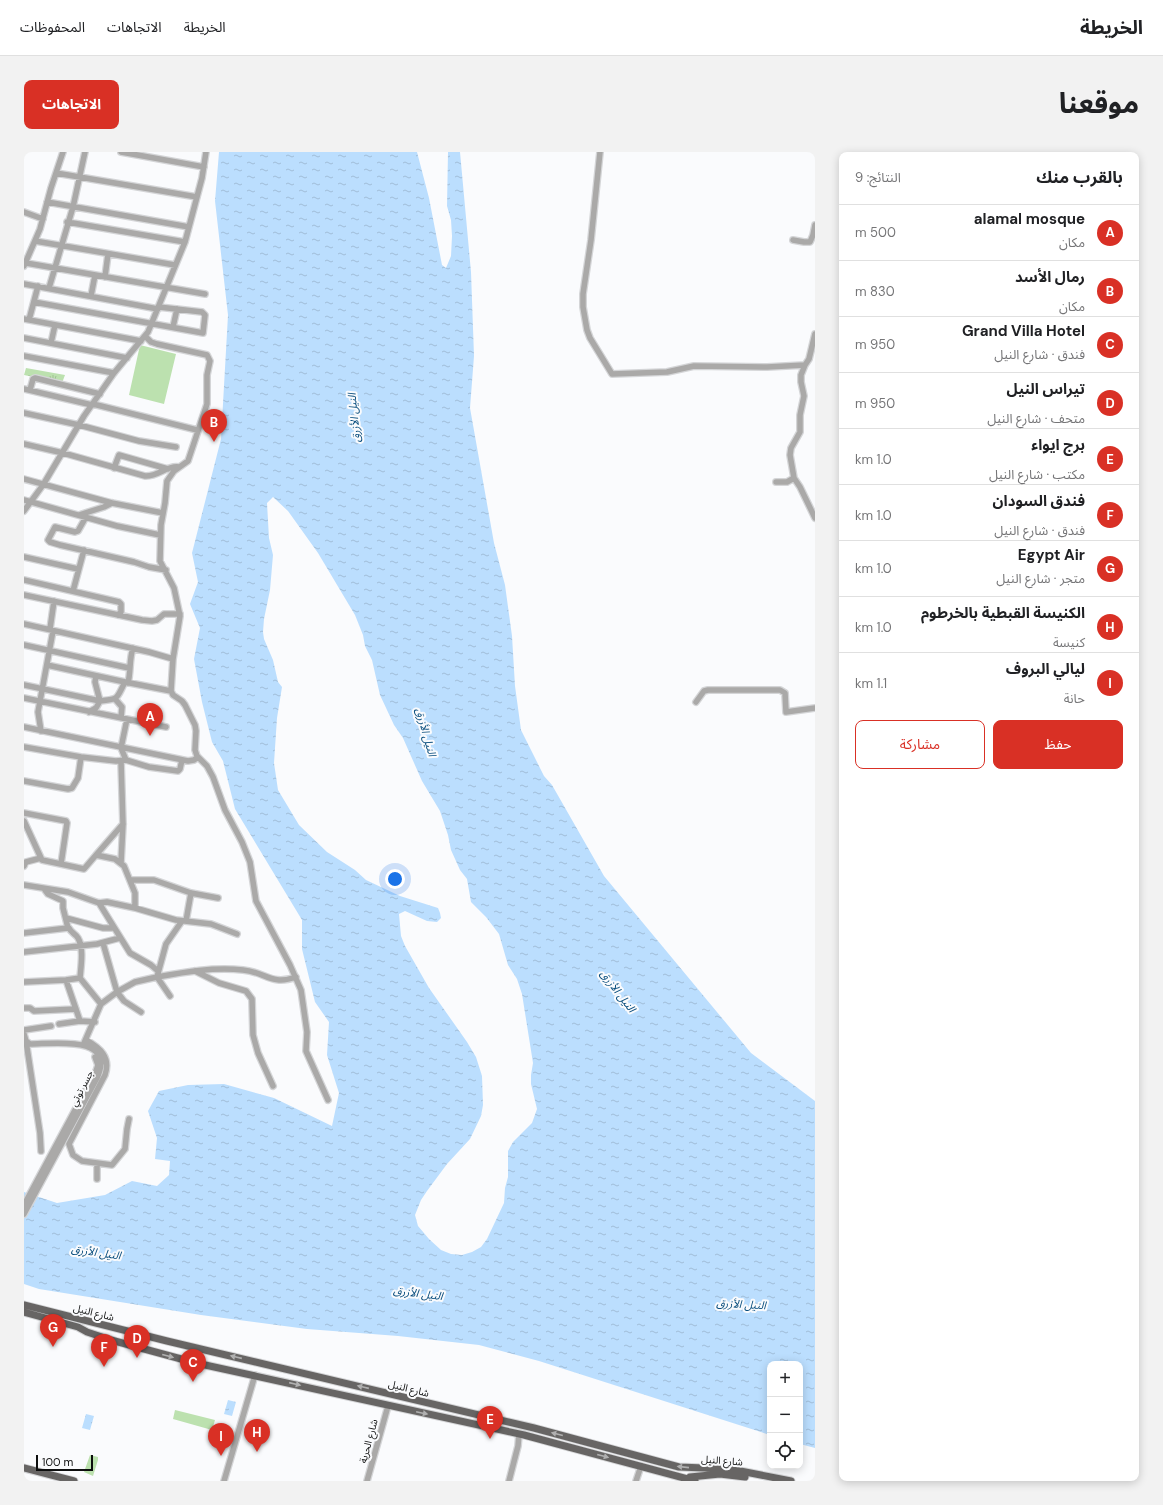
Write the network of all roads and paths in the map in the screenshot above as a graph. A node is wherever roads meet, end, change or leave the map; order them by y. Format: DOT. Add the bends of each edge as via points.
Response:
graph roads {
  1 [pos="63,152"];
  2 [pos="85,152"];
  3 [pos="121,152"];
  4 [pos="206,152"];
  5 [pos="600,152"];
  6 [pos="204,167"];
  7 [pos="56,173"];
  8 [pos="80,177"];
  9 [pos="197,197"];
  10 [pos="47,202"];
  11 [pos="73,207"];
  12 [pos="24,212"];
  13 [pos="43,219"];
  14 [pos="67,222"];
  15 [pos="815,225"];
  16 [pos="189,227"];
  17 [pos="793,240"];
  18 [pos="35,241"];
  19 [pos="185,242"];
  20 [pos="61,246"];
  21 [pos="108,254"];
  22 [pos="25,264"];
  23 [pos="175,266"];
  24 [pos="54,268"];
  25 [pos="95,275"];
  26 [pos="105,277"];
  27 [pos="24,284"];
  28 [pos="38,286"];
  29 [pos="166,287"];
  30 [pos="49,288"];
  31 [pos="205,294"];
  32 [pos="91,296"];
  33 [pos="34,302"];
  34 [pos="158,308"];
  35 [pos="177,309"];
  36 [pos="26,319"];
  37 [pos="151,324"];
  38 [pos="55,325"];
  39 [pos="173,327"];
  40 [pos="815,334"];
  41 [pos="24,338"];
  42 [pos="143,338"];
  43 [pos="51,343"];
  44 [pos="24,356"];
  45 [pos="127,358"];
  46 [pos="805,365"];
  47 [pos="114,373"];
  48 [pos="27,389"];
  49 [pos="100,394"];
  50 [pos="92,404"];
  51 [pos="24,413"];
  52 [pos="79,425"];
  53 [pos="197,430"];
  54 [pos="24,444"];
  55 [pos="176,447"];
  56 [pos="62,453"];
  57 [pos="179,467"];
  58 [pos="114,468"];
  59 [pos="168,469"];
  60 [pos="794,478"];
  61 [pos="24,479"];
  62 [pos="776,482"];
  63 [pos="43,485"];
  64 [pos="24,500"];
  65 [pos="31,502"];
  66 [pos="112,503"];
  67 [pos="24,511"];
  68 [pos="163,513"];
  69 [pos="79,515"];
  70 [pos="86,517"];
  71 [pos="815,518"];
  72 [pos="160,535"];
  73 [pos="84,550"];
  74 [pos="24,557"];
  75 [pos="78,569"];
  76 [pos="166,570"];
  77 [pos="24,580"];
  78 [pos="73,591"];
  79 [pos="24,595"];
  80 [pos="54,601"];
  81 [pos="180,614"];
  82 [pos="118,615"];
  83 [pos="24,624"];
  84 [pos="52,630"];
  85 [pos="24,645"];
  86 [pos="133,648"];
  87 [pos="49,651"];
  88 [pos="173,659"];
  89 [pos="47,665"];
  90 [pos="129,668"];
  91 [pos="96,676"];
  92 [pos="126,682"];
  93 [pos="24,685"];
  94 [pos="43,688"];
  95 [pos="172,691"];
  96 [pos="24,698"];
  97 [pos="115,699"];
  98 [pos="40,701"];
  99 [pos="100,701"];
  100 [pos="696,702"];
  101 [pos="815,708"];
  102 [pos="89,712"];
  103 [pos="124,719"];
  104 [pos="24,727"];
  105 [pos="166,727"];
  106 [pos="41,731"];
  107 [pos="24,747"];
  108 [pos="121,748"];
  109 [pos="81,757"];
  110 [pos="198,757"];
  111 [pos="123,760"];
  112 [pos="182,760"];
  113 [pos="24,781"];
  114 [pos="24,813"];
  115 [pos="24,821"];
  116 [pos="123,824"];
  117 [pos="96,855"];
  118 [pos="41,858"];
  119 [pos="121,863"];
  120 [pos="61,864"];
  121 [pos="24,866"];
  122 [pos="130,880"];
  123 [pos="24,885"];
  124 [pos="46,890"];
  125 [pos="191,893"];
  126 [pos="218,898"];
  127 [pos="99,903"];
  128 [pos="135,908"];
  129 [pos="66,918"];
  130 [pos="184,921"];
  131 [pos="68,928"];
  132 [pos="114,928"];
  133 [pos="24,933"];
  134 [pos="237,934"];
  135 [pos="120,938"];
  136 [pos="103,943"];
  137 [pos="80,945"];
  138 [pos="24,952"];
  139 [pos="195,970"];
  140 [pos="158,971"];
  141 [pos="157,977"];
  142 [pos="296,977"];
  143 [pos="80,978"];
  144 [pos="66,980"];
  145 [pos="24,982"];
  146 [pos="117,992"];
  147 [pos="170,996"];
  148 [pos="101,1004"];
  149 [pos="24,1008"];
  150 [pos="76,1009"];
  151 [pos="141,1012"];
  152 [pos="80,1021"];
  153 [pos="94,1022"];
  154 [pos="59,1024"];
  155 [pos="51,1026"];
  156 [pos="24,1030"];
  157 [pos="26,1039"];
  158 [pos="84,1044"];
  159 [pos="96,1077"];
  160 [pos="273,1086"];
  161 [pos="328,1100"];
  162 [pos="129,1119"];
  163 [pos="41,1151"];
  164 [pos="97,1163"];
  165 [pos="97,1179"];
  166 [pos="24,1205"];
  167 [pos="24,1214"];
  168 [pos="24,1305"];
  169 [pos="24,1312"];
  170 [pos="255,1375"];
  171 [pos="388,1406"];
  172 [pos="522,1435"];
  173 [pos="578,1439"];
  174 [pos="573,1448"];
  175 [pos="641,1466"];
  176 [pos="24,1468"];
  177 [pos="767,1476"];
  178 [pos="684,1478"];
  179 [pos="74,1481"];
  180 [pos="224,1481"];
  181 [pos="367,1481"];
  182 [pos="509,1481"];
  183 [pos="636,1481"];
  184 [pos="695,1481"];
  185 [pos="790,1481"];
  1 -- 7 [label="street"];
  2 -- 8 [label="street"];
  3 -- 6 [label="street"];
  4 -- 6 [label="street"];
  5 -- 46 [label="street" via="583,307 590,338 612,374 667,372 694,366"];
  6 -- 9 [label="street"];
  7 -- 8 [label="street"];
  7 -- 10 [label="street"];
  8 -- 9 [label="street"];
  8 -- 11 [label="street"];
  9 -- 16 [label="street"];
  10 -- 11 [label="street"];
  10 -- 13 [label="street"];
  11 -- 14 [label="street"];
  11 -- 16 [label="street"];
  12 -- 13 [label="street"];
  13 -- 18 [label="street"];
  14 -- 19 [label="street"];
  14 -- 20 [label="street"];
  15 -- 17 [label="street" via="810,242"];
  16 -- 19 [label="street"];
  18 -- 20 [label="street"];
  18 -- 22 [label="street"];
  19 -- 23 [label="street"];
  20 -- 21 [label="street"];
  20 -- 24 [label="street"];
  21 -- 23 [label="street"];
  21 -- 26 [label="street"];
  22 -- 24 [label="street"];
  23 -- 29 [label="street"];
  24 -- 25 [label="street"];
  24 -- 30 [label="street"];
  25 -- 26 [label="street"];
  25 -- 32 [label="street"];
  26 -- 29 [label="street"];
  27 -- 28 [label="street"];
  28 -- 30 [label="street"];
  28 -- 33 [label="street"];
  29 -- 31 [label="street"];
  29 -- 34 [label="street"];
  30 -- 32 [label="street"];
  32 -- 34 [label="street"];
  33 -- 36 [label="street"];
  33 -- 37 [label="street"];
  34 -- 35 [label="street"];
  34 -- 37 [label="street"];
  35 -- 39 [label="street"];
  35 -- 39 [label="street" via="202,312 205,315 203,332"];
  36 -- 38 [label="street"];
  37 -- 39 [label="street"];
  37 -- 42 [label="street"];
  38 -- 42 [label="street"];
  38 -- 43 [label="street"];
  40 -- 46 [label="street"];
  41 -- 43 [label="street"];
  42 -- 45 [label="street"];
  42 -- 53 [label="street" via="209,357 206,380 207,404"];
  43 -- 45 [label="street"];
  44 -- 47 [label="street"];
  45 -- 47 [label="street"];
  46 -- 60 [label="street" via="801,382 804,396 800,432 790,455"];
  47 -- 49 [label="street"];
  48 -- 49 [label="street" via="35,378"];
  48 -- 50 [label="street"];
  49 -- 50 [label="street"];
  50 -- 52 [label="street"];
  50 -- 53 [label="street"];
  51 -- 52 [label="street"];
  52 -- 55 [label="street" via="139,441"];
  52 -- 56 [label="street"];
  53 -- 57 [label="street" via="188,461"];
  54 -- 56 [label="street"];
  56 -- 58 [label="street"];
  56 -- 63 [label="street"];
  57 -- 59 [label="street"];
  57 -- 68 [label="street" via="167,481"];
  58 -- 59 [label="street" via="150,476"];
  58 -- 59 [label="street" via="119,455"];
  60 -- 62 [label="street" via="787,482"];
  60 -- 71 [label="street"];
  61 -- 63 [label="street"];
  63 -- 65 [label="street"];
  63 -- 66 [label="street"];
  64 -- 65 [label="street"];
  65 -- 67 [label="street"];
  65 -- 69 [label="street"];
  66 -- 68 [label="street"];
  66 -- 69 [label="street"];
  68 -- 72 [label="street"];
  69 -- 70 [label="street"];
  70 -- 72 [label="street"];
  70 -- 73 [label="street" via="78,531 55,527 48,540"];
  72 -- 76 [label="street" via="159,557"];
  73 -- 75 [label="street"];
  73 -- 76 [label="street" via="149,568"];
  74 -- 75 [label="street"];
  75 -- 78 [label="street"];
  76 -- 81 [label="street" via="174,588"];
  77 -- 78 [label="street"];
  78 -- 82 [label="street" via="119,602 121,612"];
  79 -- 80 [label="street"];
  80 -- 82 [label="street"];
  80 -- 84 [label="street"];
  81 -- 82 [label="street" via="164,614 152,621"];
  81 -- 88 [label="street"];
  83 -- 84 [label="street"];
  84 -- 86 [label="street"];
  84 -- 87 [label="street"];
  85 -- 87 [label="street"];
  86 -- 88 [label="street"];
  86 -- 90 [label="street"];
  87 -- 89 [label="street"];
  87 -- 90 [label="street"];
  88 -- 95 [label="street"];
  89 -- 91 [label="street"];
  89 -- 94 [label="street"];
  90 -- 92 [label="street" via="130,676"];
  91 -- 92 [label="street"];
  91 -- 99 [label="street"];
  92 -- 95 [label="street"];
  92 -- 97 [label="street"];
  93 -- 94 [label="street"];
  94 -- 98 [label="street"];
  94 -- 99 [label="street"];
  95 -- 110 [label="street" via="173,696 185,705 195,725 195,750"];
  96 -- 98 [label="street"];
  97 -- 99 [label="street"];
  97 -- 103 [label="street" via="122,707"];
  98 -- 102 [label="street"];
  98 -- 106 [label="street" via="38,712"];
  99 -- 102 [label="street" via="96,708"];
  100 -- 101 [label="street" via="704,691 708,690 780,690 785,693 786,712"];
  102 -- 103 [label="street"];
  103 -- 105 [label="street"];
  103 -- 108 [label="street"];
  104 -- 106 [label="street"];
  106 -- 108 [label="street"];
  107 -- 109 [label="street"];
  108 -- 111 [label="street"];
  108 -- 112 [label="street"];
  109 -- 111 [label="street"];
  109 -- 113 [label="street" via="78,778 72,788"];
  110 -- 112 [label="street" via="194,760"];
  110 -- 142 [label="street" via="207,766 225,810 242,842 250,862 256,901"];
  111 -- 112 [label="street" via="178,771"];
  111 -- 116 [label="street"];
  114 -- 120 [label="street" via="66,821"];
  115 -- 118 [label="street"];
  116 -- 117 [label="street"];
  116 -- 119 [label="street"];
  117 -- 119 [label="street"];
  117 -- 120 [label="street" via="84,869"];
  118 -- 120 [label="street"];
  118 -- 121 [label="street" via="26,862"];
  119 -- 122 [label="street"];
  122 -- 125 [label="street" via="154,880"];
  122 -- 128 [label="street" via="135,893"];
  123 -- 124 [label="street"];
  124 -- 127 [label="street" via="68,892"];
  124 -- 129 [label="street" via="48,894 63,901"];
  125 -- 126 [label="street"];
  125 -- 130 [label="street"];
  127 -- 128 [label="street" via="107,902"];
  127 -- 132 [label="street"];
  128 -- 130 [label="street"];
  129 -- 131 [label="street"];
  129 -- 132 [label="street" via="103,928"];
  130 -- 134 [label="street" via="211,924"];
  130 -- 140 [label="street" via="166,944"];
  131 -- 133 [label="street"];
  131 -- 137 [label="street" via="77,936"];
  132 -- 135 [label="street"];
  135 -- 136 [label="street"];
  135 -- 140 [label="street" via="130,953 151,964"];
  136 -- 137 [label="street"];
  136 -- 146 [label="street"];
  137 -- 138 [label="street"];
  137 -- 143 [label="street"];
  139 -- 141 [label="street"];
  139 -- 142 [label="street" via="242,970 256,972 276,981"];
  139 -- 160 [label="street" via="219,983 246,991 252,999 253,1035"];
  140 -- 141 [label="street"];
  141 -- 146 [label="street" via="135,982"];
  141 -- 147 [label="street"];
  142 -- 161 [label="street" via="305,1013 306,1051"];
  143 -- 144 [label="street"];
  143 -- 148 [label="street"];
  144 -- 145 [label="street"];
  144 -- 150 [label="street"];
  146 -- 148 [label="street"];
  146 -- 151 [label="street" via="124,1001"];
  148 -- 153 [label="street"];
  149 -- 150 [label="street" via="34,1011"];
  150 -- 152 [label="street"];
  152 -- 153 [label="street"];
  152 -- 154 [label="street"];
  153 -- 158 [label="street"];
  155 -- 156 [label="street"];
  157 -- 158 [label="street"];
  157 -- 163 [label="street"];
  158 -- 159 [label="street, جسر توتي" via="99,1056 101,1067"];
  158 -- 164 [label="street" via="98,1047 103,1052 107,1069 69,1144 73,1155 82,1161"];
  159 -- 166 [label="street, جسر توتي"];
  159 -- 167 [label="street, جسر توتي"];
  162 -- 164 [label="street" via="125,1149 112,1165"];
  164 -- 165 [label="street"];
  173 -- 168 [label="main road, شارع النيل, one-way"];
  169 -- 170 [label="main road, شارع النيل, one-way" via="166,1356"];
  170 -- 171 [label="main road, شارع النيل, one-way"];
  170 -- 180 [label="street"];
  171 -- 172 [label="main road, شارع النيل, one-way"];
  171 -- 181 [label="street, شارع الحرية"];
  172 -- 174 [label="main road, شارع النيل"];
  172 -- 182 [label="street"];
  173 -- 174 [label="main road" via="579,1446"];
  177 -- 173 [label="main road, شارع النيل, one-way" via="730,1469 679,1467"];
  174 -- 175 [label="main road, شارع النيل, one-way"];
  175 -- 178 [label="main road, شارع النيل"];
  175 -- 183 [label="street"];
  176 -- 179 [label="main road"];
  177 -- 178 [label="main road" via="762,1479 720,1474"];
  177 -- 185 [label="main road, شارع النيل"];
  178 -- 184 [label="main road, شارع النيل"];
}
